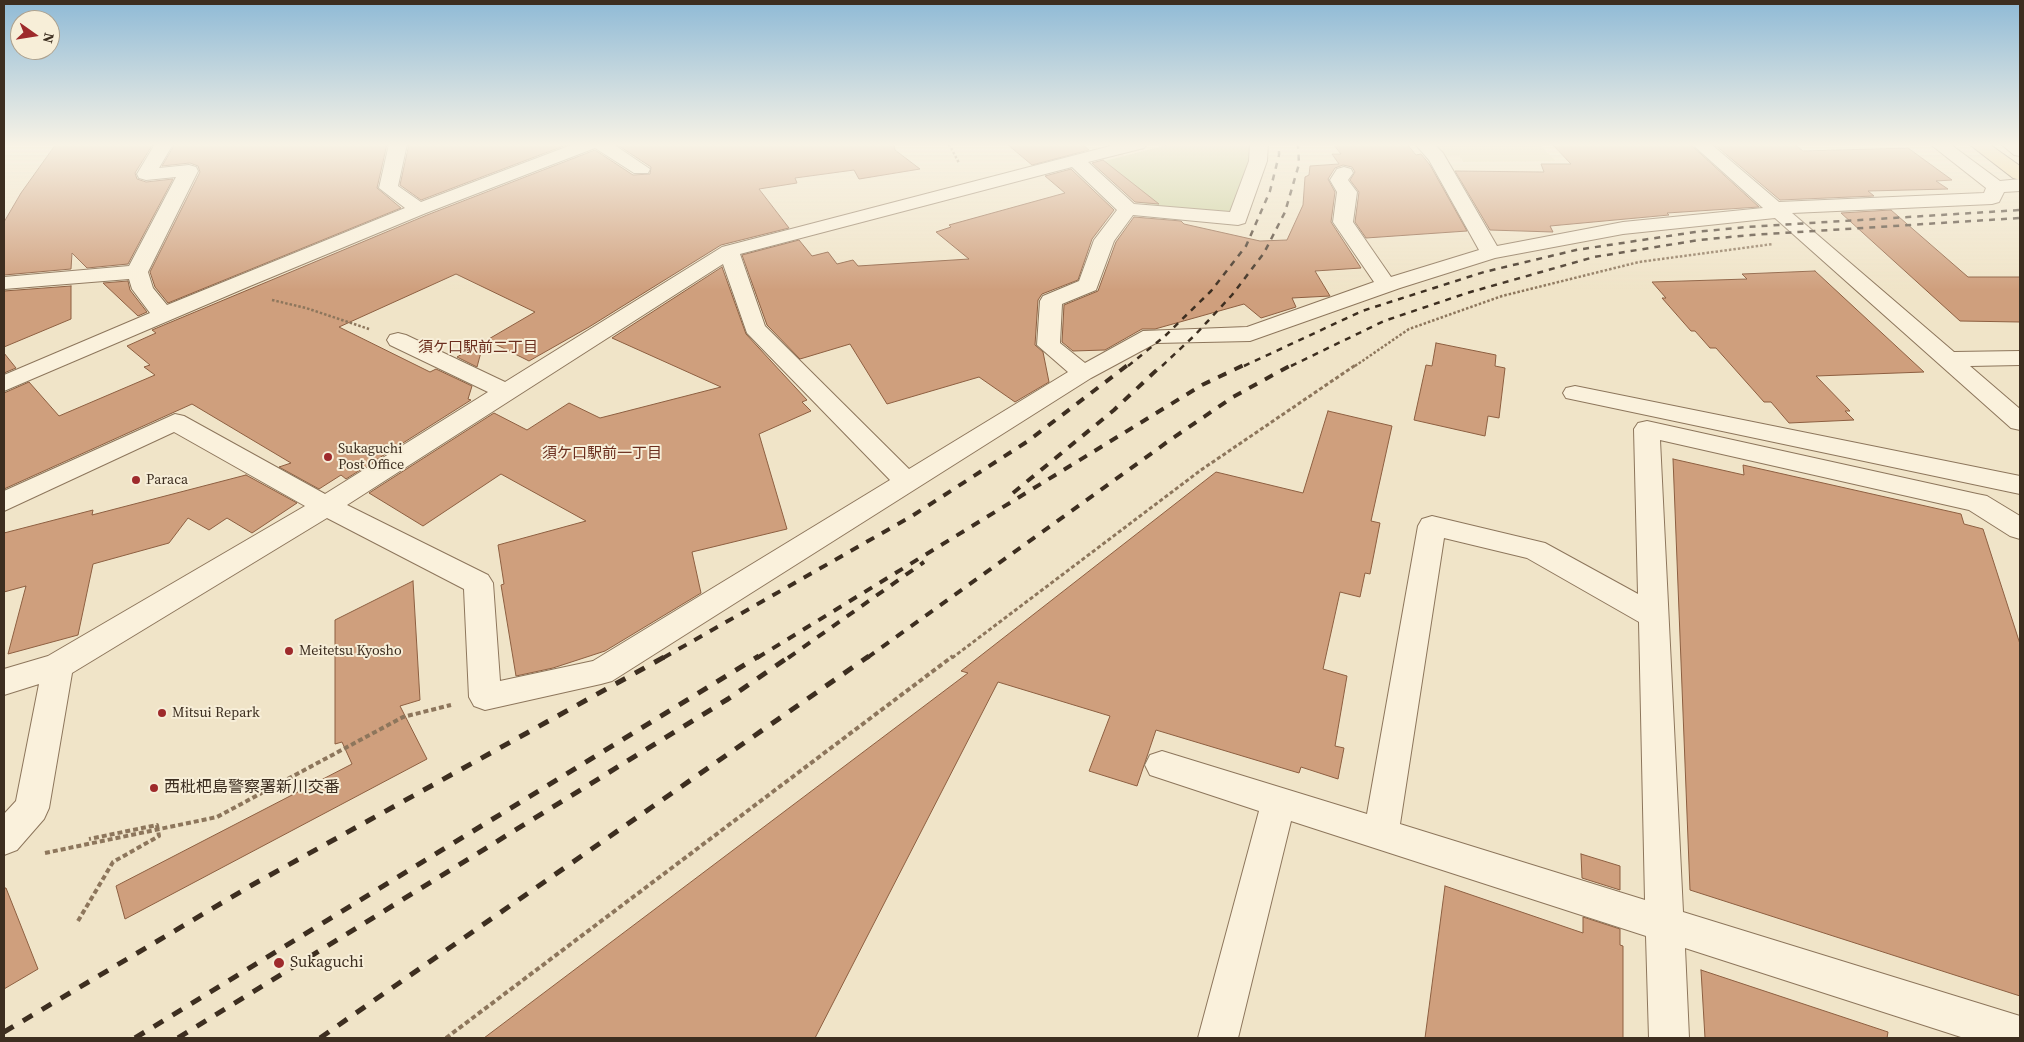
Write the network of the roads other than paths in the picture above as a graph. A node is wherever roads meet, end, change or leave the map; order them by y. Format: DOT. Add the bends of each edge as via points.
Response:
graph roads {
  1 [pos="177,193"];
  2 [pos="395,193"];
  3 [pos="462,193"];
  4 [pos="952,193"];
  5 [pos="1110,193"];
  6 [pos="1247,193"];
  7 [pos="1347,193"];
  8 [pos="1457,193"];
  9 [pos="1756,193"];
  10 [pos="1994,193"];
  11 [pos="419,209"];
  12 [pos="1128,209"];
  13 [pos="1776,210"];
  14 [pos="729,252"];
  15 [pos="1491,253"];
  16 [pos="137,272"];
  17 [pos="4,284"];
  18 [pos="1386,285"];
  19 [pos="162,314"];
  20 [pos="398,340"];
  21 [pos="2020,358"];
  22 [pos="1948,359"];
  23 [pos="1083,373"];
  24 [pos="4,384"];
  25 [pos="507,392"];
  26 [pos="1575,393"];
  27 [pos="2020,422"];
  28 [pos="907,482"];
  29 [pos="2020,485"];
  30 [pos="4,502"];
  31 [pos="326,506"];
  32 [pos="2020,529"];
  33 [pos="1653,616"];
  34 [pos="58,666"];
  35 [pos="4,682"];
  36 [pos="1162,764"];
  37 [pos="1279,801"];
  38 [pos="1381,834"];
  39 [pos="4,839"];
  40 [pos="1665,924"];
  41 [pos="2020,1036"];
  42 [pos="1218,1038"];
  43 [pos="1669,1038"];
  1 -- 16 [label="street"];
  2 -- 11 [label="street"];
  3 -- 11 [label="street"];
  4 -- 14 [label="street"];
  5 -- 12 [label="street"];
  6 -- 12 [label="street" via="1238,220"];
  7 -- 18 [label="street" via="1343,222"];
  8 -- 15 [label="street"];
  9 -- 13 [label="street"];
  10 -- 13 [label="street" via="1992,198"];
  11 -- 19 [label="street"];
  12 -- 23 [label="street" via="1104,240 1088,285 1051,301 1048,345"];
  13 -- 15 [label="street" via="1623,228"];
  13 -- 22 [label="street"];
  14 -- 25 [label="street"];
  14 -- 28 [label="street" via="755,328"];
  15 -- 18 [label="street"];
  16 -- 17 [label="street"];
  16 -- 19 [label="street" via="143,289"];
  18 -- 23 [label="street" via="1250,334 1151,336"];
  19 -- 24 [label="street"];
  20 -- 25 [label="street"];
  21 -- 22 [label="street"];
  22 -- 27 [label="street"];
  23 -- 28 [label="street"];
  25 -- 31 [label="street"];
  26 -- 29 [label="street"];
  28 -- 31 [label="street" via="601,672 485,697 478,583"];
  30 -- 31 [label="street" via="175,422"];
  31 -- 34 [label="street"];
  32 -- 33 [label="street" via="1977,502 1647,429"];
  33 -- 38 [label="street" via="1534,550 1432,526"];
  33 -- 40 [label="street"];
  34 -- 35 [label="street"];
  34 -- 39 [label="street" via="32,808"];
  36 -- 37 [label="street"];
  37 -- 38 [label="street"];
  37 -- 42 [label="street"];
  38 -- 40 [label="street"];
  40 -- 41 [label="street"];
  40 -- 43 [label="street"];
}
